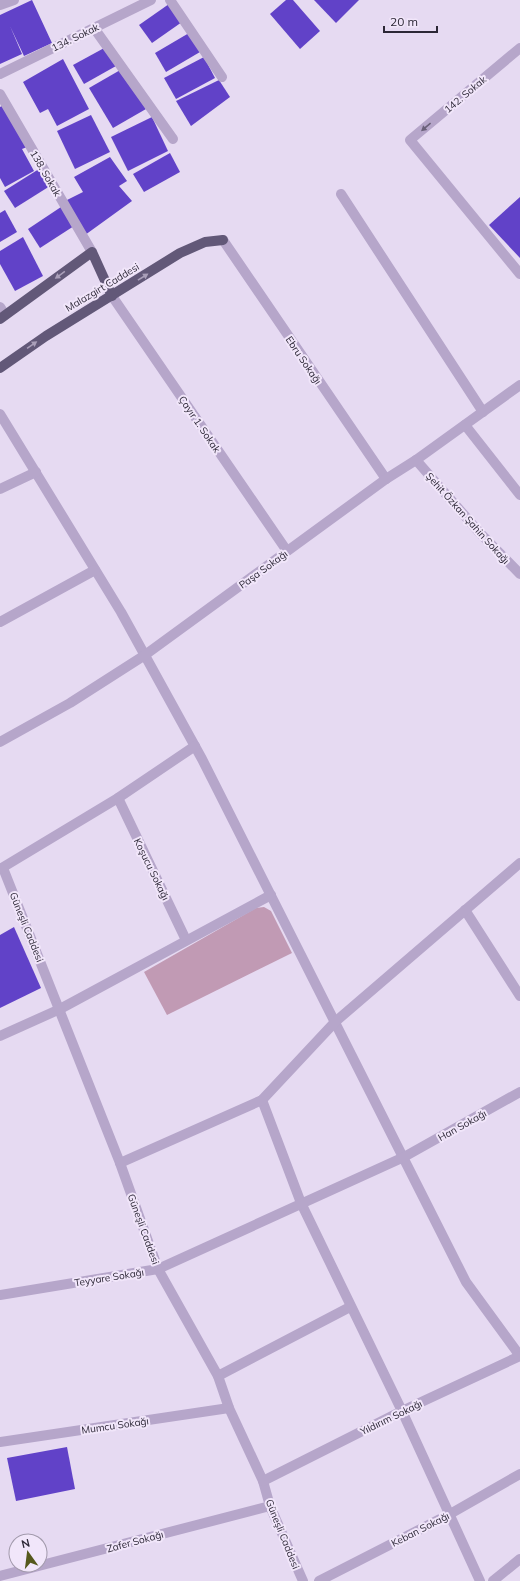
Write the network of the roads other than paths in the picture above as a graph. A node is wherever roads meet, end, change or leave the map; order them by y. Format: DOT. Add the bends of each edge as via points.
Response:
graph roads {
  1 [pos="14,0"];
  2 [pos="151,0"];
  3 [pos="170,0"];
  4 [pos="0,5"];
  5 [pos="94,28"];
  6 [pos="520,48"];
  7 [pos="0,74"];
  8 [pos="222,77"];
  9 [pos="0,94"];
  10 [pos="173,139"];
  11 [pos="341,194"];
  12 [pos="223,240"];
  13 [pos="92,252"];
  14 [pos="520,274"];
  15 [pos="112,296"];
  16 [pos="2,314"];
  17 [pos="0,368"];
  18 [pos="520,386"];
  19 [pos="483,412"];
  20 [pos="0,414"];
  21 [pos="465,425"];
  22 [pos="416,460"];
  23 [pos="36,472"];
  24 [pos="386,479"];
  25 [pos="0,489"];
  26 [pos="520,495"];
  27 [pos="287,551"];
  28 [pos="96,570"];
  29 [pos="520,574"];
  30 [pos="0,622"];
  31 [pos="145,655"];
  32 [pos="0,742"];
  33 [pos="195,746"];
  34 [pos="118,798"];
  35 [pos="520,863"];
  36 [pos="1,869"];
  37 [pos="271,895"];
  38 [pos="465,910"];
  39 [pos="186,940"];
  40 [pos="520,996"];
  41 [pos="60,1010"];
  42 [pos="335,1022"];
  43 [pos="0,1036"];
  44 [pos="520,1092"];
  45 [pos="262,1100"];
  46 [pos="404,1157"];
  47 [pos="120,1163"];
  48 [pos="301,1203"];
  49 [pos="158,1269"];
  50 [pos="0,1295"];
  51 [pos="350,1308"];
  52 [pos="520,1356"];
  53 [pos="218,1376"];
  54 [pos="229,1408"];
  55 [pos="402,1411"];
  56 [pos="0,1442"];
  57 [pos="520,1474"];
  58 [pos="263,1481"];
  59 [pos="270,1506"];
  60 [pos="450,1514"];
  61 [pos="520,1559"];
  62 [pos="0,1576"];
  63 [pos="302,1581"];
  64 [pos="318,1581"];
  65 [pos="480,1581"];
  66 [pos="493,1581"];
  1 -- 4 [label="street"];
  2 -- 5 [label="street, 134. Sokak"];
  3 -- 8 [label="street"];
  5 -- 7 [label="street, 134. Sokak"];
  5 -- 10 [label="street"];
  6 -- 14 [label="street, 142. Sokak, one-way" via="410,140"];
  9 -- 13 [label="street, 138. Sokak"];
  11 -- 19 [label="street"];
  15 -- 12 [label="main road, Malazgirt Caddesi, one-way" via="180,253 205,242"];
  12 -- 24 [label="street, Ebru Sokağı"];
  13 -- 15 [label="main road"];
  13 -- 16 [label="main road, one-way"];
  17 -- 15 [label="main road, Malazgirt Caddesi, one-way" via="46,336"];
  15 -- 27 [label="street, Çayır 1. Sokak"];
  18 -- 19 [label="street, Paşa Sokağı"];
  19 -- 21 [label="street, Paşa Sokağı"];
  20 -- 23 [label="street"];
  21 -- 22 [label="street, Paşa Sokağı"];
  21 -- 26 [label="street"];
  22 -- 24 [label="street, Paşa Sokağı"];
  22 -- 29 [label="street, Şehit Özkan Şahin Sokağı"];
  23 -- 25 [label="street"];
  23 -- 28 [label="street"];
  24 -- 27 [label="street, Paşa Sokağı"];
  27 -- 31 [label="street, Paşa Sokağı"];
  28 -- 30 [label="street"];
  28 -- 31 [label="street"];
  31 -- 32 [label="street, Paşa Sokağı" via="70,703"];
  31 -- 33 [label="street"];
  33 -- 34 [label="street"];
  33 -- 37 [label="street"];
  34 -- 36 [label="street"];
  34 -- 39 [label="street, Koşucu Sokağı"];
  35 -- 38 [label="street"];
  36 -- 41 [label="street, Güneşli Caddesi"];
  37 -- 39 [label="street"];
  37 -- 42 [label="street"];
  38 -- 40 [label="street"];
  38 -- 42 [label="street"];
  39 -- 41 [label="street"];
  41 -- 43 [label="street"];
  41 -- 47 [label="street, Güneşli Caddesi"];
  42 -- 45 [label="street"];
  42 -- 46 [label="street"];
  44 -- 46 [label="street, Han Sokağı"];
  45 -- 47 [label="street"];
  45 -- 48 [label="street"];
  46 -- 48 [label="street, Han Sokağı"];
  46 -- 52 [label="street" via="466,1282"];
  47 -- 49 [label="street, Güneşli Caddesi"];
  48 -- 49 [label="street, Teyyare Sokağı"];
  48 -- 51 [label="street"];
  49 -- 50 [label="street, Teyyare Sokağı"];
  49 -- 53 [label="street, Güneşli Caddesi"];
  51 -- 53 [label="street"];
  51 -- 55 [label="street"];
  52 -- 55 [label="street, Yıldırım Sokağı"];
  53 -- 54 [label="street, Güneşli Caddesi"];
  54 -- 56 [label="street, Mumcu Sokağı"];
  54 -- 58 [label="street, Güneşli Caddesi"];
  55 -- 58 [label="street, Yıldırım Sokağı"];
  55 -- 60 [label="street"];
  57 -- 60 [label="street, Keban Sokağı"];
  58 -- 59 [label="street, Güneşli Caddesi"];
  59 -- 62 [label="street, Zafer Sokağı"];
  59 -- 63 [label="street, Güneşli Caddesi"];
  60 -- 64 [label="street, Keban Sokağı"];
  60 -- 65 [label="street"];
  61 -- 66 [label="street"];
}
